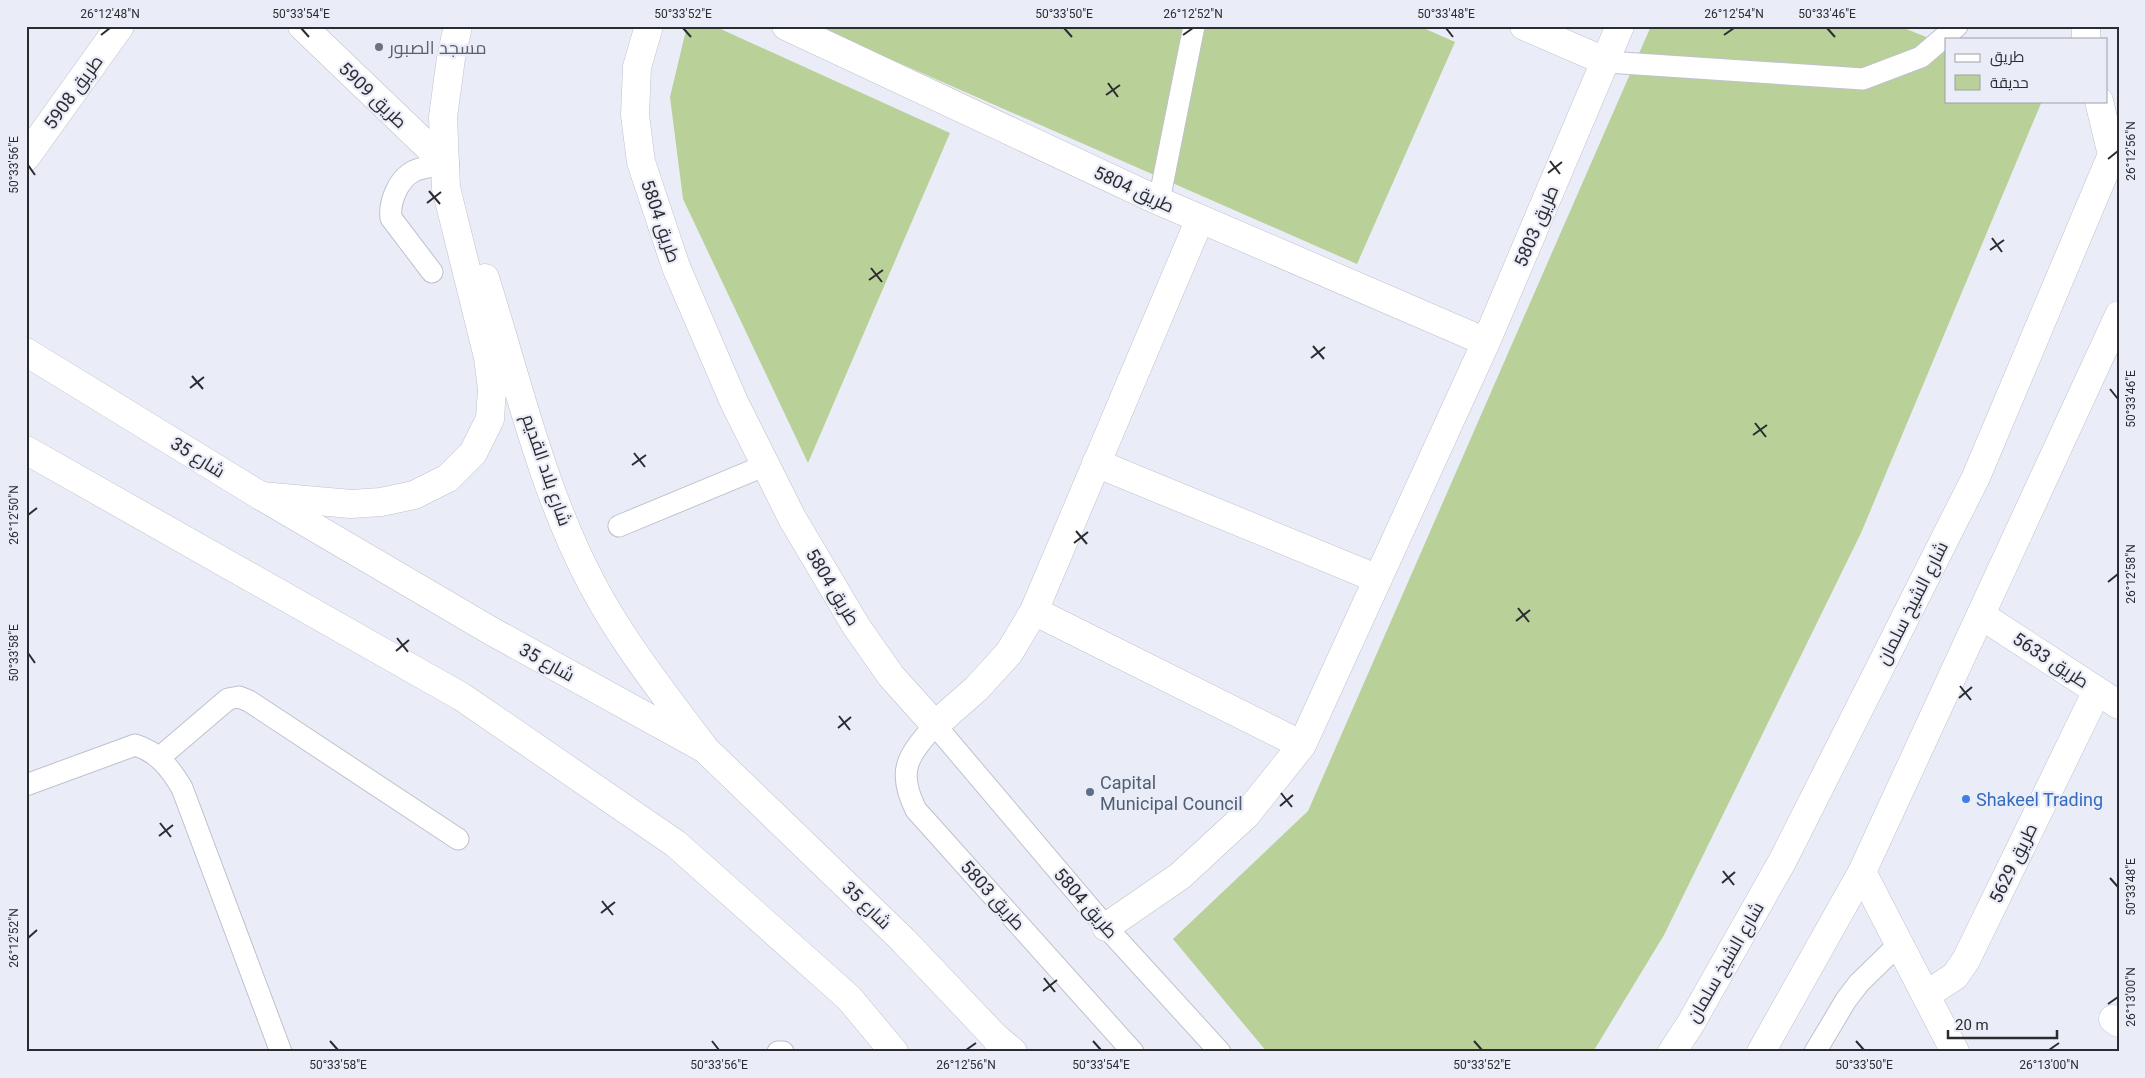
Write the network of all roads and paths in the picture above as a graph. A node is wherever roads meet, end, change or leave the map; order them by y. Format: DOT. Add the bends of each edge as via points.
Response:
graph roads {
  1 [pos="120,26"];
  2 [pos="302,26"];
  3 [pos="458,26"];
  4 [pos="649,26"];
  5 [pos="786,26"];
  6 [pos="1194,26"];
  7 [pos="1524,26"];
  8 [pos="1620,26"];
  9 [pos="1957,26"];
  10 [pos="1607,62"];
  11 [pos="2099,102"];
  12 [pos="2116,147"];
  13 [pos="26,157"];
  14 [pos="445,164"];
  15 [pos="1159,201"];
  16 [pos="1200,218"];
  17 [pos="432,272"];
  18 [pos="2119,315"];
  19 [pos="1486,342"];
  20 [pos="26,352"];
  21 [pos="26,450"];
  22 [pos="1096,463"];
  23 [pos="766,464"];
  24 [pos="261,496"];
  25 [pos="619,526"];
  26 [pos="1378,579"];
  27 [pos="1034,611"];
  28 [pos="1982,616"];
  29 [pos="2108,698"];
  30 [pos="934,725"];
  31 [pos="1302,745"];
  32 [pos="705,749"];
  33 [pos="159,758"];
  34 [pos="26,785"];
  35 [pos="458,839"];
  36 [pos="1862,872"];
  37 [pos="1106,927"];
  38 [pos="1900,943"];
  39 [pos="1926,995"];
  40 [pos="1004,1047"];
  41 [pos="281,1052"];
  42 [pos="778,1052"];
  43 [pos="783,1052"];
  44 [pos="894,1052"];
  45 [pos="1133,1052"];
  46 [pos="1220,1052"];
  47 [pos="1672,1052"];
  48 [pos="1761,1052"];
  49 [pos="1815,1052"];
  50 [pos="1955,1052"];
  1 -- 13 [label="street, طريق 5908"];
  2 -- 14 [label="street, طريق 5909"];
  3 -- 14 [label="street, شارع بلاد القديم" via="450,58 443,117"];
  4 -- 23 [label="street, طريق 5804" via="637,67 635,115 641,162 676,267 734,402"];
  5 -- 15 [label="street, طريق 5804"];
  6 -- 15 [label="lane"];
  7 -- 10 [label="street"];
  8 -- 10 [label="street, طريق 5803"];
  9 -- 10 [label="lane" via="1921,57 1863,79"];
  10 -- 19 [label="street, طريق 5803"];
  11 -- 12 [label="street"];
  12 -- 47 [label="street, شارع الشيخ سلمان" via="1976,476 1783,860"];
  14 -- 17 [label="lane" via="414,171 405,177 394,195 390,211 391,218"];
  14 -- 24 [label="street, شارع بلاد القديم" via="448,199 488,357 492,389 490,419 472,453 448,478 414,495 381,502 351,504"];
  14 -- 32 [label="street, شارع بلاد القديم" via="457,185 559,513 591,583 630,649"];
  15 -- 16 [label="street, طريق 5804"];
  16 -- 19 [label="street, طريق 5804"];
  16 -- 22 [label="street"];
  18 -- 28 [label="street"];
  19 -- 26 [label="street, طريق 5803"];
  20 -- 24 [label="street, شارع 35"];
  21 -- 44 [label="street" via="462,697 676,844 849,998"];
  22 -- 26 [label="street"];
  22 -- 27 [label="street"];
  23 -- 25 [label="lane"];
  23 -- 30 [label="street, طريق 5804" via="792,518 856,626 891,676"];
  24 -- 32 [label="street, شارع 35" via="492,632"];
  26 -- 31 [label="street, طريق 5803"];
  27 -- 30 [label="street" via="1009,653 976,689"];
  27 -- 31 [label="street"];
  28 -- 29 [label="street, طريق 5633"];
  28 -- 36 [label="street"];
  29 -- 39 [label="street, طريق 5629" via="1962,968"];
  30 -- 37 [label="lane, طريق 5804"];
  30 -- 45 [label="lane, طريق 5803" via="915,747 906,768 906,790 916,810"];
  31 -- 37 [label="street, طريق 5803" via="1246,815 1180,876"];
  32 -- 40 [label="street, شارع 35" via="903,940"];
  33 -- 34 [label="lane" via="149,749 135,745"];
  33 -- 35 [label="lane" via="228,699 239,697"];
  33 -- 41 [label="lane" via="182,788"];
  36 -- 38 [label="street"];
  36 -- 48 [label="street"];
  37 -- 46 [label="lane, طريق 5804"];
  38 -- 39 [label="street"];
  38 -- 49 [label="lane" via="1859,983"];
  39 -- 50 [label="street"];
  42 -- 43 [label="lane"];
}
